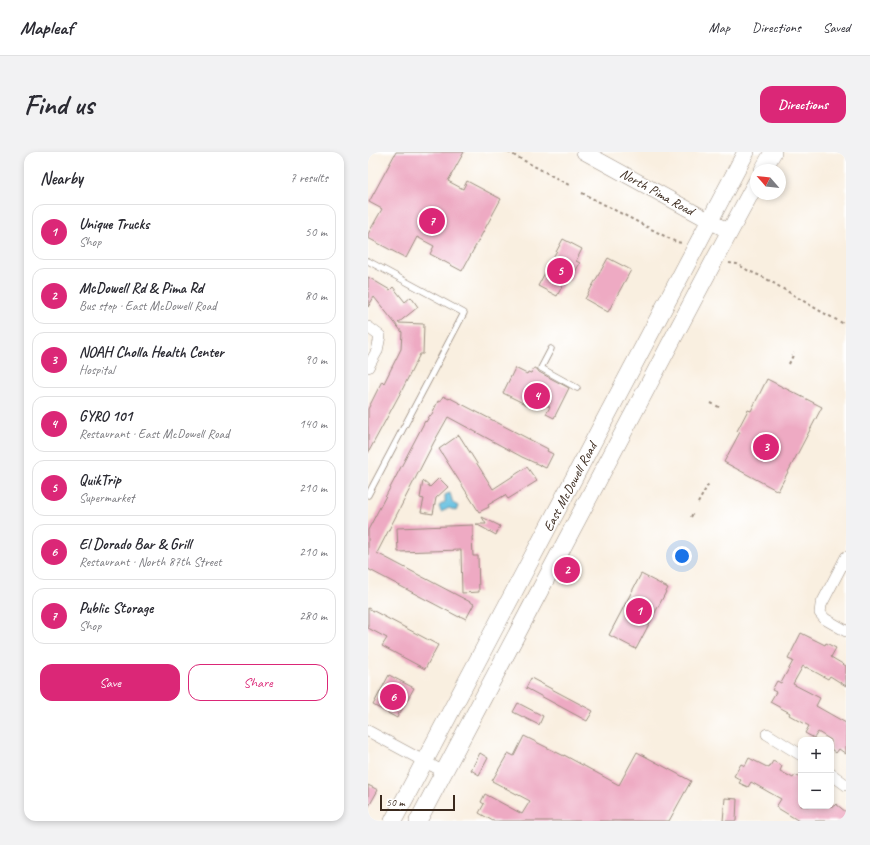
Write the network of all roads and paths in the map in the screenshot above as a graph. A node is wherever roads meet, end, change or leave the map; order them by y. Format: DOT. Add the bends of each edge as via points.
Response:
graph roads {
  1 [pos="508,152"];
  2 [pos="584,152"];
  3 [pos="746,152"];
  4 [pos="773,152"];
  5 [pos="766,164"];
  6 [pos="569,185"];
  7 [pos="582,193"];
  8 [pos="750,194"];
  9 [pos="710,221"];
  10 [pos="730,232"];
  11 [pos="682,243"];
  12 [pos="368,261"];
  13 [pos="729,263"];
  14 [pos="846,325"];
  15 [pos="368,327"];
  16 [pos="551,349"];
  17 [pos="794,353"];
  18 [pos="789,364"];
  19 [pos="368,367"];
  20 [pos="577,388"];
  21 [pos="711,403"];
  22 [pos="721,408"];
  23 [pos="586,457"];
  24 [pos="605,468"];
  25 [pos="709,482"];
  26 [pos="368,495"];
  27 [pos="698,503"];
  28 [pos="693,513"];
  29 [pos="691,517"];
  30 [pos="846,557"];
  31 [pos="846,631"];
  32 [pos="486,646"];
  33 [pos="506,656"];
  34 [pos="368,731"];
  35 [pos="767,734"];
  36 [pos="798,753"];
  37 [pos="425,762"];
  38 [pos="444,772"];
  39 [pos="834,776"];
  40 [pos="846,785"];
  41 [pos="393,821"];
  42 [pos="418,821"];
  1 -- 6 [label="path"];
  2 -- 9 [label="main road, North Pima Road"];
  3 -- 9 [label="main road, East McDowell Road"];
  4 -- 5 [label="main road"];
  7 -- 11 [label="path"];
  8 -- 10 [label="main road, East McDowell Road"];
  9 -- 10 [label="main road, North Pima Road"];
  9 -- 23 [label="main road, East McDowell Road"];
  10 -- 24 [label="main road, East McDowell Road"];
  12 -- 26 [label="lane" via="464,313"];
  13 -- 14 [label="path" via="737,264 765,278"];
  15 -- 19 [label="street" via="380,336 377,350"];
  16 -- 20 [label="lane" via="541,368"];
  17 -- 18 [label="path"];
  21 -- 22 [label="path"];
  23 -- 24 [label="main road"];
  23 -- 32 [label="main road, East McDowell Road"];
  24 -- 33 [label="main road, East McDowell Road"];
  25 -- 27 [label="path"];
  28 -- 29 [label="path"];
  30 -- 31 [label="street" via="821,605 820,613 825,619"];
  32 -- 33 [label="main road"];
  32 -- 37 [label="main road, East McDowell Road"];
  33 -- 38 [label="main road, East McDowell Road"];
  34 -- 37 [label="street"];
  35 -- 36 [label="street"];
  37 -- 38 [label="street"];
  37 -- 41 [label="main road, East McDowell Road"];
  38 -- 42 [label="main road, East McDowell Road"];
  39 -- 40 [label="street"];
}
